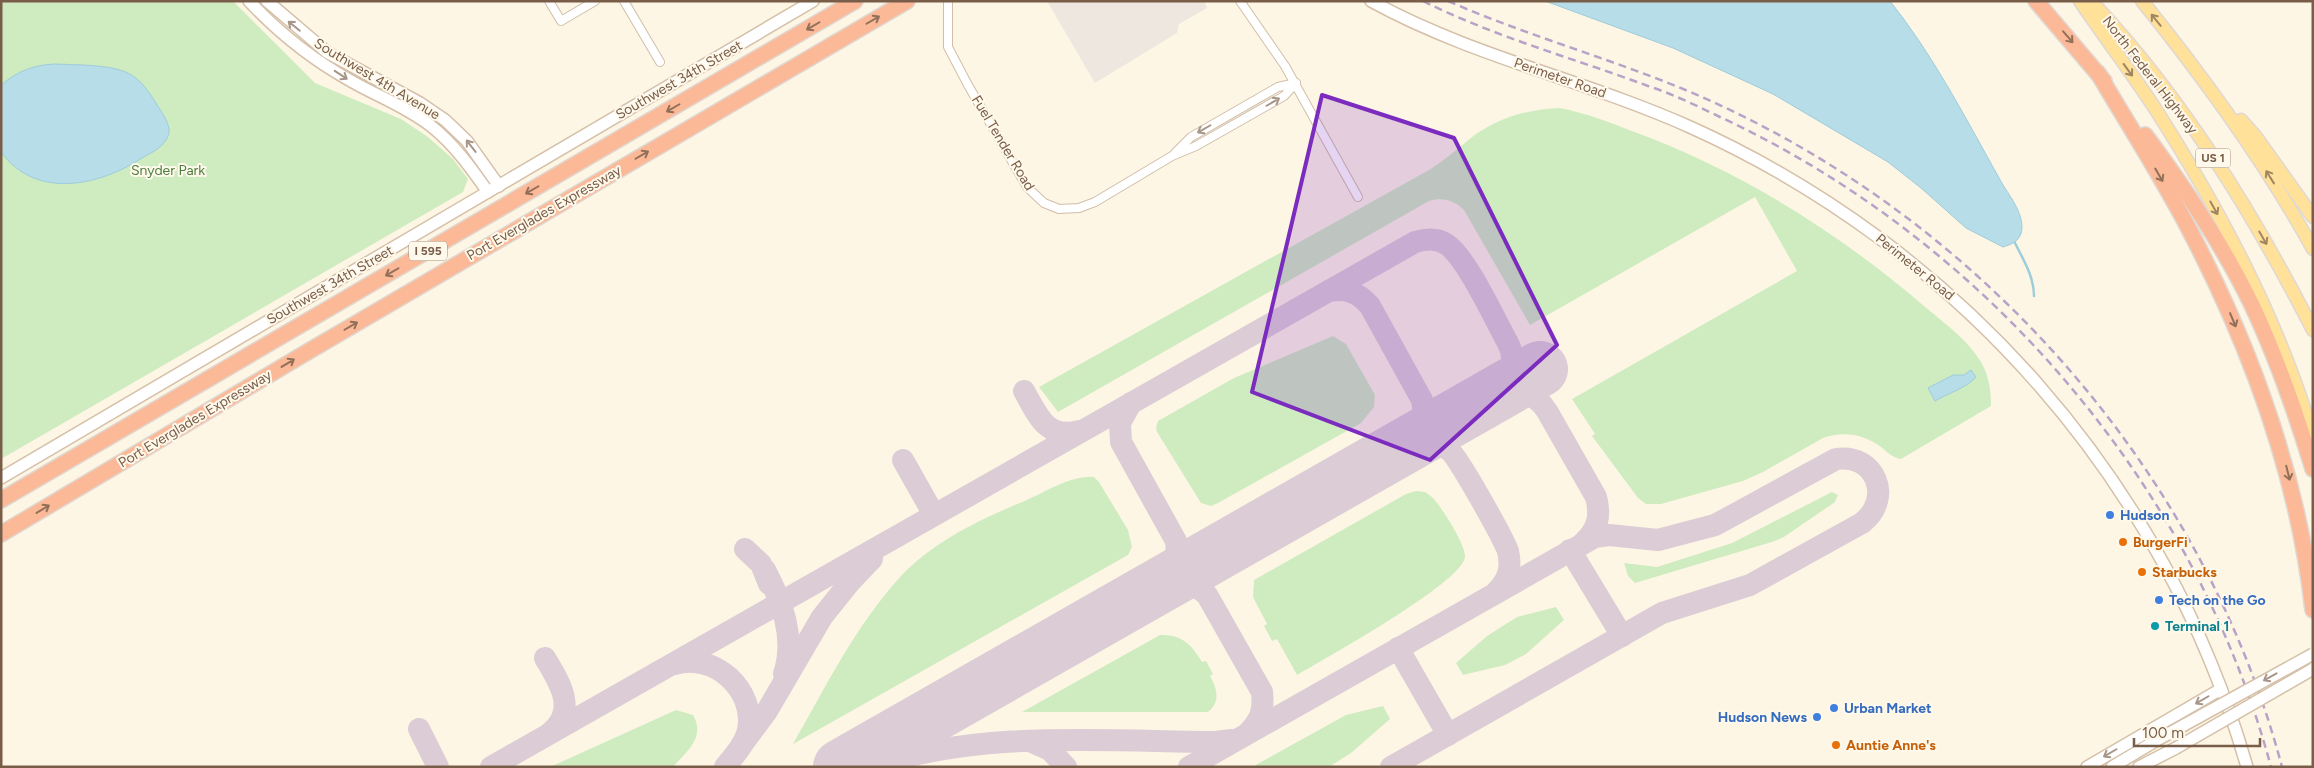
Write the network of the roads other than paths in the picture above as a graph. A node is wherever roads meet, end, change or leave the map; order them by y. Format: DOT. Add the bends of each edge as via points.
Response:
graph roads {
  1 [pos="249,1"];
  2 [pos="267,1"];
  3 [pos="549,1"];
  4 [pos="595,1"];
  5 [pos="624,1"];
  6 [pos="813,1"];
  7 [pos="855,1"];
  8 [pos="907,1"];
  9 [pos="948,1"];
  10 [pos="1240,1"];
  11 [pos="1371,1"];
  12 [pos="2036,1"];
  13 [pos="2080,1"];
  14 [pos="2091,1"];
  15 [pos="2142,1"];
  16 [pos="660,62"];
  17 [pos="2098,74"];
  18 [pos="1296,82"];
  19 [pos="2208,86"];
  20 [pos="499,186"];
  21 [pos="488,192"];
  22 [pos="1358,198"];
  23 [pos="2313,217"];
  24 [pos="2313,249"];
  25 [pos="2313,330"];
  26 [pos="2313,437"];
  27 [pos="2313,469"];
  28 [pos="1,478"];
  29 [pos="1,500"];
  30 [pos="1,534"];
  31 [pos="2313,610"];
  32 [pos="2313,654"];
  33 [pos="2313,669"];
  34 [pos="2221,689"];
  35 [pos="2087,767"];
  36 [pos="2112,767"];
  37 [pos="2139,767"];
  38 [pos="2247,767"];
  1 -- 21 [label="street, Southwest 4th Avenue, one-way" via="271,24 321,62 430,125 466,161"];
  20 -- 2 [label="street, Southwest 4th Avenue, one-way" via="467,141 445,120 420,102 328,53"];
  3 -- 4 [label="street" via="561,21"];
  5 -- 16 [label="street"];
  6 -- 20 [label="street, Southwest 34th Street"];
  7 -- 29 [label="highway, Port Everglades Expressway / I 595, one-way"];
  30 -- 8 [label="highway, Port Everglades Expressway / I 595, one-way"];
  9 -- 18 [label="street, Fuel Tender Road" via="948,47 1027,187 1044,203 1068,209 1088,206 1172,156 1196,146 1284,96"];
  10 -- 18 [label="street"];
  11 -- 34 [label="street, Perimeter Road" via="1464,46 1636,105 1720,141 1833,204 1916,265 2004,346 2106,472 2136,516 2176,588"];
  12 -- 17 [label="highway, one-way"];
  13 -- 26 [label="main road, one-way" via="2164,122 2234,244 2281,348"];
  14 -- 25 [label="main road, North Federal Highway / US 1, one-way" via="2168,94 2222,171"];
  19 -- 15 [label="main road, US 1, one-way"];
  17 -- 27 [label="highway" via="2154,146 2237,277 2287,388"];
  17 -- 31 [label="highway, one-way" via="2189,229 2244,347 2286,464 2300,525"];
  18 -- 22 [label="street"];
  19 -- 23 [label="main road" via="2256,137"];
  24 -- 19 [label="main road, US 1, one-way" via="2257,156"];
  20 -- 21 [label="street, Southwest 34th Street"];
  21 -- 28 [label="street, Southwest 34th Street"];
  32 -- 36 [label="street, one-way, bridge"];
  33 -- 37 [label="street, bridge"];
  34 -- 35 [label="street, one-way"];
  34 -- 38 [label="street, Perimeter Road"];
}
